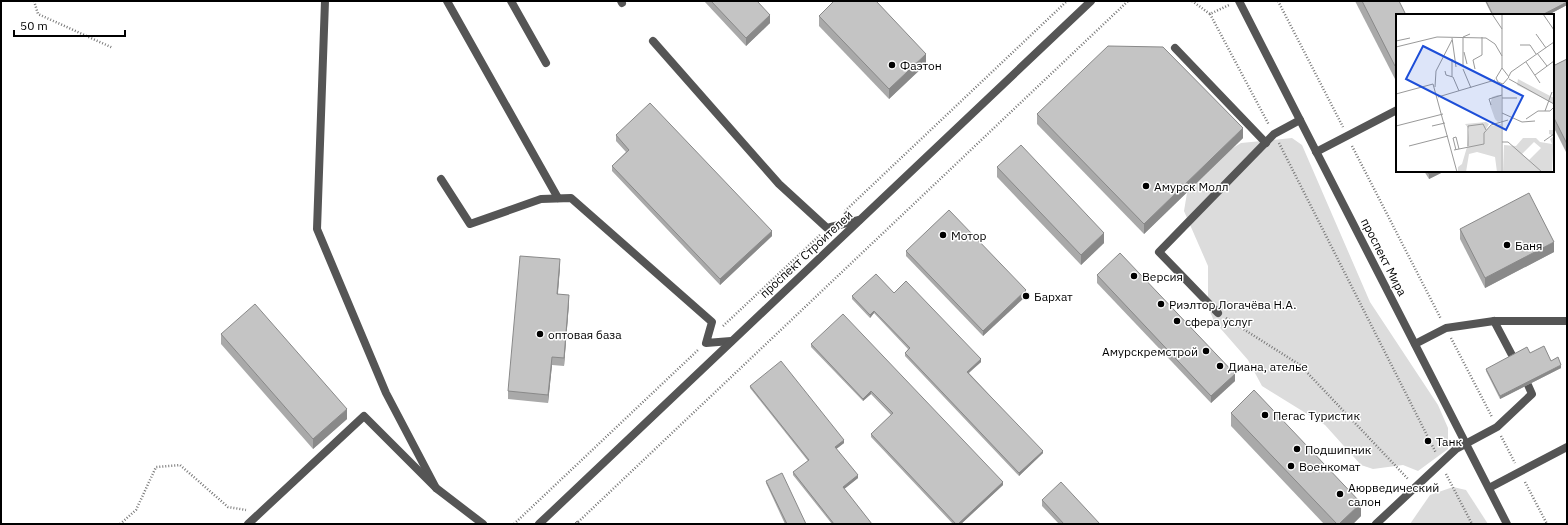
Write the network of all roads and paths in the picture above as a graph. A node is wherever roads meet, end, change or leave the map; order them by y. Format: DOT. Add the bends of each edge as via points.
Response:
graph roads {
  1 [pos="34,1"];
  2 [pos="325,1"];
  3 [pos="447,1"];
  4 [pos="511,1"];
  5 [pos="1067,1"];
  6 [pos="1091,1"];
  7 [pos="1128,1"];
  8 [pos="1192,1"];
  9 [pos="1236,1"];
  10 [pos="1239,1"];
  11 [pos="1278,1"];
  12 [pos="1210,14"];
  13 [pos="653,41"];
  14 [pos="113,48"];
  15 [pos="1175,48"];
  16 [pos="546,63"];
  17 [pos="1396,111"];
  18 [pos="1300,120"];
  19 [pos="1274,134"];
  20 [pos="1347,136"];
  21 [pos="1266,143"];
  22 [pos="1316,152"];
  23 [pos="441,179"];
  24 [pos="558,198"];
  25 [pos="845,212"];
  26 [pos="859,220"];
  27 [pos="828,228"];
  28 [pos="1218,313"];
  29 [pos="1494,321"];
  30 [pos="1567,321"];
  31 [pos="1446,328"];
  32 [pos="731,341"];
  33 [pos="706,342"];
  34 [pos="1415,344"];
  35 [pos="1513,358"];
  36 [pos="1528,385"];
  37 [pos="1497,428"];
  38 [pos="1466,444"];
  39 [pos="1567,447"];
  40 [pos="1441,463"];
  41 [pos="1520,472"];
  42 [pos="1416,487"];
  43 [pos="436,488"];
  44 [pos="1488,488"];
  45 [pos="260,513"];
  46 [pos="120,524"];
  47 [pos="248,524"];
  48 [pos="482,524"];
  49 [pos="514,524"];
  50 [pos="538,524"];
  51 [pos="576,524"];
  52 [pos="1376,524"];
  53 [pos="1472,524"];
  54 [pos="1507,524"];
  55 [pos="1547,524"];
  1 -- 14 [label="path" via="38,14"];
  2 -- 43 [label="street" via="317,229 386,393"];
  3 -- 24 [label="street"];
  4 -- 16 [label="street"];
  5 -- 25 [label="path"];
  6 -- 26 [label="street, проспект Строителей"];
  7 -- 51 [label="path"];
  8 -- 12 [label="path"];
  9 -- 12 [label="path"];
  10 -- 18 [label="street, проспект Мира"];
  11 -- 20 [label="path"];
  12 -- 19 [label="path"];
  13 -- 27 [label="street" via="779,184"];
  15 -- 21 [label="street"];
  17 -- 20 [label="street"];
  18 -- 19 [label="street"];
  18 -- 22 [label="street, проспект Мира"];
  19 -- 21 [label="street"];
  19 -- 40 [label="path"];
  20 -- 22 [label="street"];
  20 -- 31 [label="path"];
  21 -- 28 [label="street" via="1159,252"];
  22 -- 34 [label="street, проспект Мира"];
  23 -- 24 [label="street" via="470,224 542,199"];
  24 -- 33 [label="street" via="571,198 712,322"];
  26 -- 27 [label="street"];
  26 -- 32 [label="street, проспект Строителей"];
  27 -- 33 [label="path"];
  28 -- 42 [label="path" via="1300,365"];
  29 -- 30 [label="street"];
  29 -- 31 [label="street"];
  29 -- 35 [label="street"];
  31 -- 34 [label="street"];
  31 -- 37 [label="path"];
  32 -- 33 [label="street"];
  32 -- 50 [label="street, проспект Строителей"];
  33 -- 49 [label="path"];
  34 -- 38 [label="street, проспект Мира"];
  36 -- 37 [label="street" via="1532,394"];
  37 -- 38 [label="street"];
  37 -- 41 [label="path"];
  38 -- 40 [label="street" via="1456,449"];
  38 -- 44 [label="street, проспект Мира"];
  39 -- 41 [label="street"];
  40 -- 42 [label="street"];
  40 -- 53 [label="path"];
  41 -- 44 [label="street"];
  41 -- 55 [label="path"];
  42 -- 52 [label="street"];
  43 -- 45 [label="street" via="364,416"];
  43 -- 48 [label="street"];
  44 -- 54 [label="street, проспект Мира"];
  45 -- 46 [label="path" via="228,507 180,465 156,467 136,510"];
  45 -- 47 [label="street"];
}
